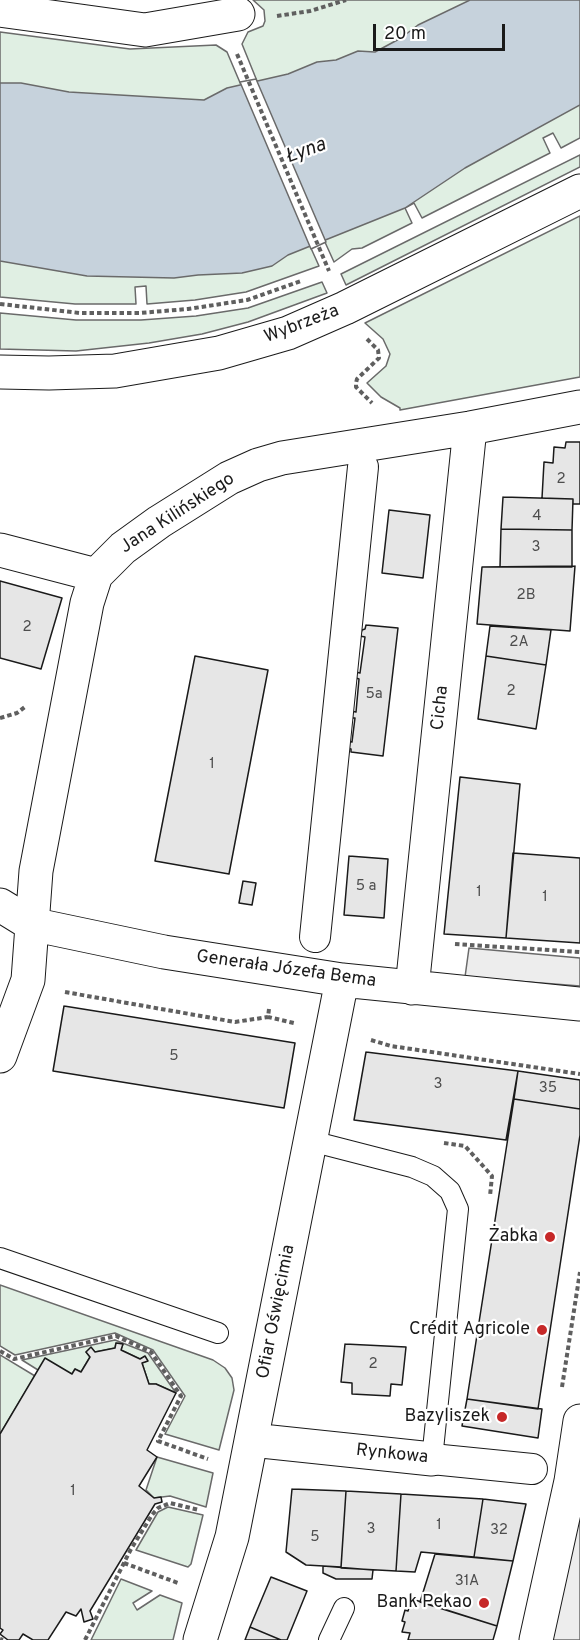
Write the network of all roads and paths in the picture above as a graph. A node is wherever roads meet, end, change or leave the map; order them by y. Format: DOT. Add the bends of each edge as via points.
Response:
graph roads {
  1 [pos="346,0"];
  2 [pos="0,10"];
  3 [pos="238,14"];
  4 [pos="235,51"];
  5 [pos="580,191"];
  6 [pos="326,265"];
  7 [pos="329,271"];
  8 [pos="318,275"];
  9 [pos="308,278"];
  10 [pos="0,304"];
  11 [pos="373,345"];
  12 [pos="0,372"];
  13 [pos="374,405"];
  14 [pos="580,407"];
  15 [pos="470,428"];
  16 [pos="363,467"];
  17 [pos="0,550"];
  18 [pos="96,575"];
  19 [pos="0,905"];
  20 [pos="31,924"];
  21 [pos="315,937"];
  22 [pos="417,941"];
  23 [pos="580,952"];
  24 [pos="28,980"];
  25 [pos="342,980"];
  26 [pos="412,988"];
  27 [pos="580,1004"];
  28 [pos="268,1017"];
  29 [pos="369,1040"];
  30 [pos="0,1056"];
  31 [pos="580,1074"];
  32 [pos="310,1141"];
  33 [pos="0,1258"];
  34 [pos="580,1272"];
  35 [pos="218,1333"];
  36 [pos="0,1351"];
  37 [pos="561,1389"];
  38 [pos="580,1421"];
  39 [pos="252,1440"];
  40 [pos="432,1459"];
  41 [pos="210,1460"];
  42 [pos="532,1469"];
  43 [pos="208,1513"];
  44 [pos="124,1563"];
  45 [pos="179,1583"];
  46 [pos="344,1608"];
  47 [pos="85,1640"];
  48 [pos="200,1640"];
  49 [pos="329,1640"];
  50 [pos="536,1640"];
  1 -- 3 [label="path" via="265,18"];
  2 -- 3 [label="street" via="145,30"];
  4 -- 6 [label="path"];
  5 -- 12 [label="street, Wybrzeża" via="288,333 219,353 116,371"];
  7 -- 8 [label="path"];
  9 -- 10 [label="path" via="247,300 189,309 80,313"];
  11 -- 13 [label="path" via="380,353 379,358 357,379 356,387"];
  14 -- 15 [label="street, Jana Kilińskiego"];
  15 -- 18 [label="street, Jana Kilińskiego" via="258,465 229,478 159,522 123,548"];
  15 -- 22 [label="street, Cicha"];
  16 -- 21 [label="street"];
  17 -- 18 [label="street"];
  18 -- 20 [label="street, Jana Kilińskiego" via="87,603 36,871"];
  19 -- 20 [label="street, Generała Józefa Bema"];
  20 -- 24 [label="street, Jana Kilińskiego"];
  20 -- 25 [label="street, Generała Józefa Bema" via="164,952"];
  22 -- 23 [label="path"];
  22 -- 26 [label="street, Cicha"];
  24 -- 28 [label="path" via="68,993 235,1022"];
  24 -- 30 [label="street, Jana Kilińskiego"];
  25 -- 26 [label="street, Generała Józefa Bema"];
  25 -- 32 [label="street, Ofiar Oświęcimia"];
  26 -- 27 [label="street, Generała Józefa Bema"];
  29 -- 31 [label="path"];
  32 -- 39 [label="street, Ofiar Oświęcimia"];
  32 -- 40 [label="lane" via="433,1176 450,1191 458,1209"];
  33 -- 35 [label="lane"];
  34 -- 37 [label="path"];
  36 -- 41 [label="path" via="14,1359 116,1336 151,1352 180,1395 158,1442"];
  38 -- 50 [label="street" via="571,1482"];
  39 -- 40 [label="street, Rynkowa"];
  39 -- 48 [label="street, Ofiar Oświęcimia" via="232,1537"];
  40 -- 42 [label="street, Rynkowa"];
  43 -- 44 [label="path" via="176,1503 158,1508"];
  44 -- 45 [label="path"];
  44 -- 47 [label="path"];
  46 -- 49 [label="lane"];
}
